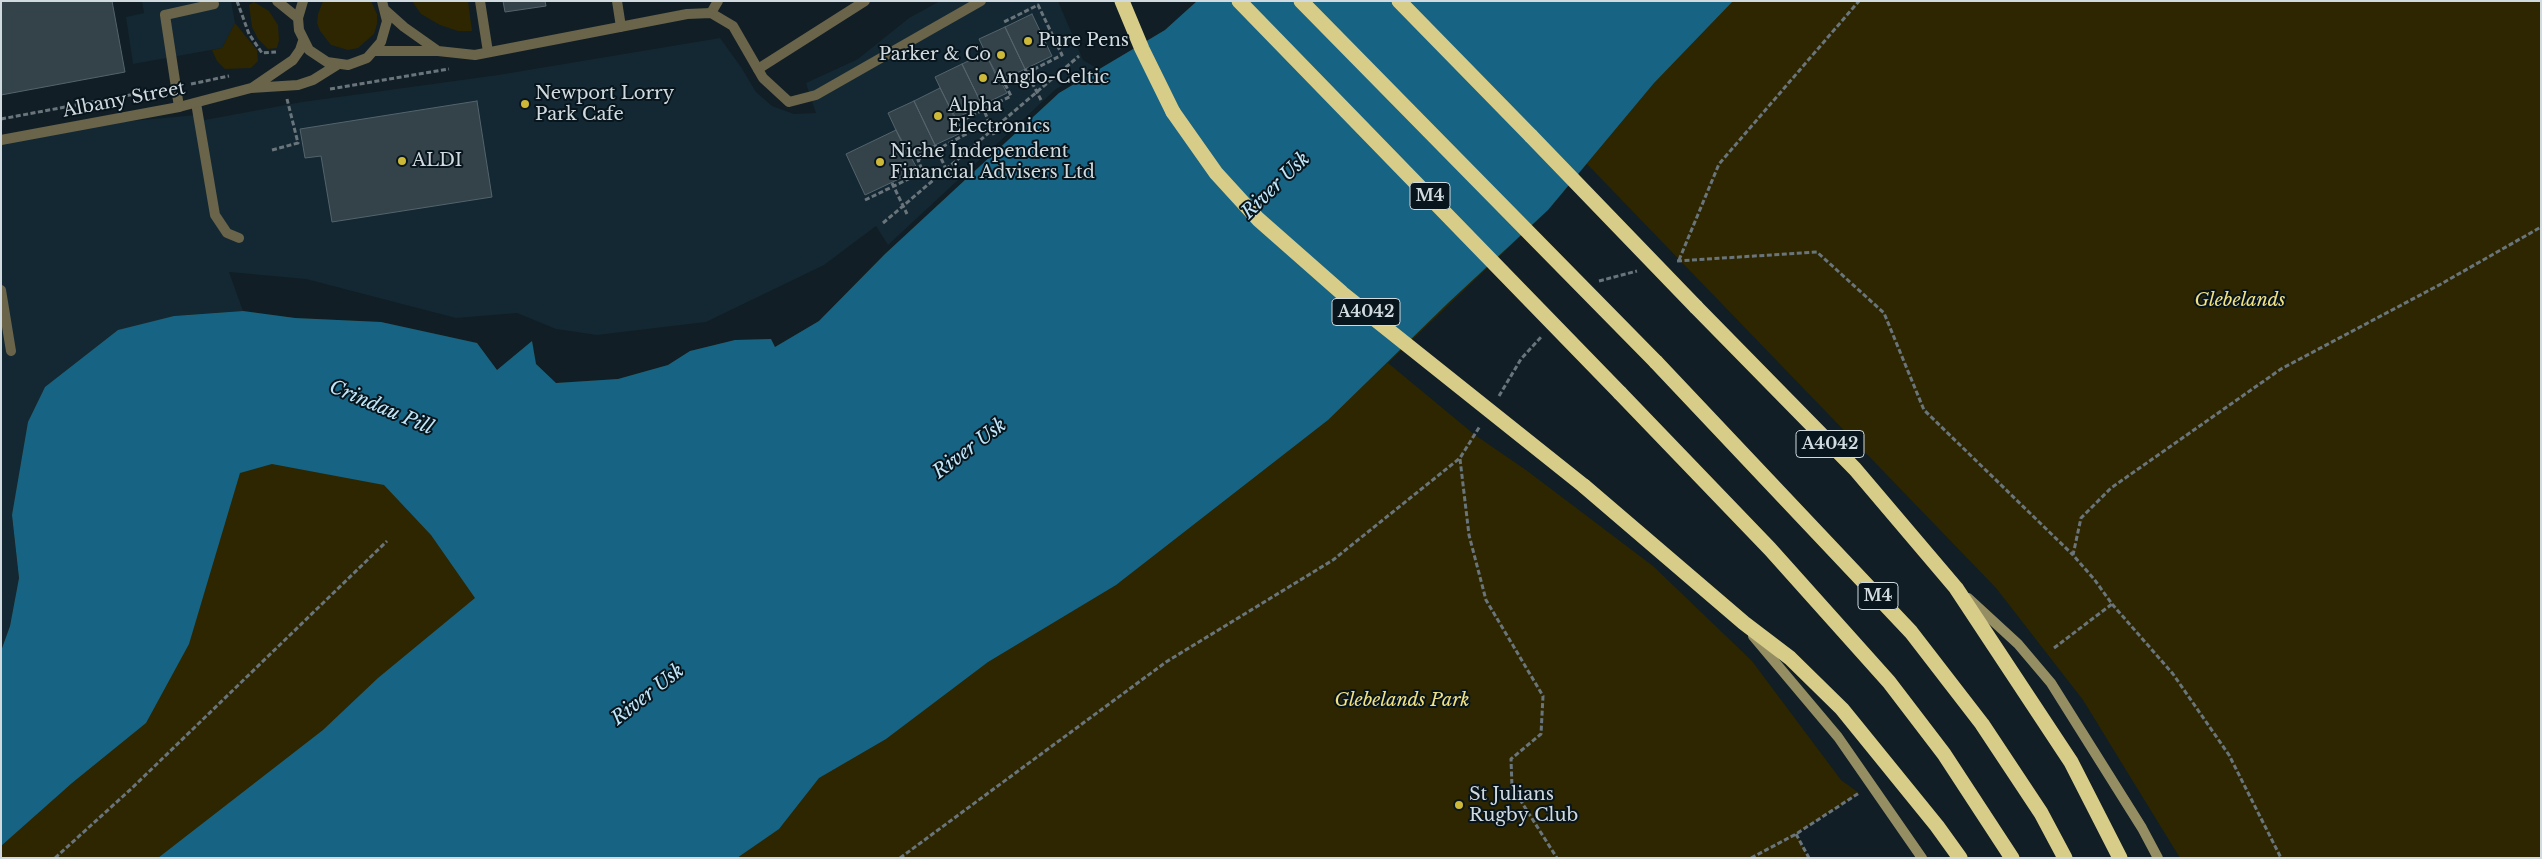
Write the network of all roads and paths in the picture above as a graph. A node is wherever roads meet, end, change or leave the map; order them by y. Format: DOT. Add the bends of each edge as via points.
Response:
graph roads {
  1 [pos="237,1"];
  2 [pos="277,1"];
  3 [pos="303,1"];
  4 [pos="480,1"];
  5 [pos="617,1"];
  6 [pos="718,1"];
  7 [pos="866,1"];
  8 [pos="980,1"];
  9 [pos="1122,1"];
  10 [pos="1239,1"];
  11 [pos="1301,1"];
  12 [pos="1399,1"];
  13 [pos="1859,1"];
  14 [pos="214,4"];
  15 [pos="384,6"];
  16 [pos="711,14"];
  17 [pos="298,18"];
  18 [pos="1004,22"];
  19 [pos="621,27"];
  20 [pos="303,42"];
  21 [pos="375,51"];
  22 [pos="438,51"];
  23 [pos="488,52"];
  24 [pos="1079,56"];
  25 [pos="271,57"];
  26 [pos="337,65"];
  27 [pos="451,69"];
  28 [pos="758,69"];
  29 [pos="1026,71"];
  30 [pos="232,75"];
  31 [pos="176,86"];
  32 [pos="251,88"];
  33 [pos="329,89"];
  34 [pos="1036,92"];
  35 [pos="286,97"];
  36 [pos="1041,100"];
  37 [pos="196,103"];
  38 [pos="179,107"];
  39 [pos="983,108"];
  40 [pos="1,119"];
  41 [pos="992,130"];
  42 [pos="994,135"];
  43 [pos="1,140"];
  44 [pos="935,145"];
  45 [pos="938,149"];
  46 [pos="272,150"];
  47 [pos="946,169"];
  48 [pos="950,178"];
  49 [pos="893,185"];
  50 [pos="865,200"];
  51 [pos="903,206"];
  52 [pos="907,214"];
  53 [pos="882,223"];
  54 [pos="2541,227"];
  55 [pos="239,238"];
  56 [pos="1679,260"];
  57 [pos="1670,262"];
  58 [pos="1643,270"];
  59 [pos="1597,281"];
  60 [pos="1,290"];
  61 [pos="1546,332"];
  62 [pos="11,351"];
  63 [pos="1496,402"];
  64 [pos="1485,418"];
  65 [pos="1460,458"];
  66 [pos="387,540"];
  67 [pos="2073,555"];
  68 [pos="1956,588"];
  69 [pos="2112,604"];
  70 [pos="1744,624"];
  71 [pos="2054,648"];
  72 [pos="1860,793"];
  73 [pos="1796,834"];
  74 [pos="54,858"];
  75 [pos="900,858"];
  76 [pos="1558,858"];
  77 [pos="1751,858"];
  78 [pos="1809,858"];
  79 [pos="1922,858"];
  80 [pos="1960,858"];
  81 [pos="2012,858"];
  82 [pos="2066,858"];
  83 [pos="2120,858"];
  84 [pos="2158,858"];
  85 [pos="2281,858"];
  1 -- 25 [label="path" via="249,34 262,53 278,52"];
  2 -- 17 [label="street"];
  3 -- 17 [label="street"];
  4 -- 23 [label="street"];
  5 -- 19 [label="street"];
  6 -- 16 [label="street"];
  7 -- 28 [label="street"];
  8 -- 28 [label="street" via="816,95 789,102 763,78"];
  9 -- 70 [label="highway, A4042, bridge" via="1173,112 1216,173 1258,219 1342,293 1584,486"];
  10 -- 81 [label="highway, M4, bridge" via="1770,549 1889,682 1944,754"];
  11 -- 82 [label="highway, M4, bridge" via="1656,362 1911,632 1982,724 2041,813"];
  12 -- 68 [label="highway, A4042, bridge" via="1855,469"];
  13 -- 56 [label="path" via="1719,164"];
  14 -- 31 [label="street" via="165,15"];
  15 -- 21 [label="street" via="385,32"];
  15 -- 22 [label="street" via="404,27"];
  16 -- 19 [label="street" via="687,14"];
  16 -- 28 [label="street" via="733,26"];
  17 -- 20 [label="street"];
  18 -- 29 [label="path" via="1038,5 1062,55"];
  19 -- 23 [label="street"];
  20 -- 26 [label="street" via="317,58"];
  20 -- 32 [label="street, Albany Street" via="293,60"];
  21 -- 22 [label="street"];
  21 -- 26 [label="street" via="358,62"];
  22 -- 23 [label="street" via="475,55"];
  24 -- 34 [label="path"];
  26 -- 32 [label="street, Albany Street" via="298,85"];
  27 -- 33 [label="path"];
  29 -- 34 [label="path"];
  29 -- 39 [label="path" via="1006,84 1011,96"];
  30 -- 31 [label="path"];
  31 -- 38 [label="street"];
  31 -- 40 [label="path"];
  32 -- 37 [label="street, Albany Street"];
  34 -- 36 [label="path"];
  34 -- 41 [label="path"];
  35 -- 46 [label="path" via="298,143"];
  37 -- 38 [label="street, Albany Street"];
  37 -- 55 [label="street" via="215,215 226,233"];
  38 -- 43 [label="street, Albany Street"];
  39 -- 41 [label="path"];
  39 -- 45 [label="path" via="963,120 968,133"];
  41 -- 42 [label="path"];
  41 -- 47 [label="path"];
  44 -- 45 [label="path"];
  45 -- 47 [label="path"];
  45 -- 49 [label="path" via="918,160 923,172"];
  47 -- 48 [label="path"];
  47 -- 51 [label="path"];
  49 -- 50 [label="path"];
  49 -- 51 [label="path"];
  51 -- 52 [label="path"];
  51 -- 53 [label="path"];
  54 -- 67 [label="path" via="2281,368 2111,488 2081,518"];
  56 -- 57 [label="path"];
  56 -- 67 [label="path" via="1818,252 1884,313 1924,410"];
  58 -- 59 [label="path"];
  60 -- 62 [label="street"];
  61 -- 63 [label="path" via="1521,359"];
  64 -- 65 [label="path"];
  65 -- 75 [label="path" via="1332,560 1166,662"];
  65 -- 76 [label="path" via="1469,536 1486,600 1543,696 1541,734 1511,759 1512,787"];
  66 -- 74 [label="path" via="130,789"];
  67 -- 69 [label="path"];
  68 -- 83 [label="highway" via="2071,762"];
  68 -- 84 [label="main road" via="2018,644 2051,683"];
  69 -- 71 [label="path"];
  69 -- 85 [label="path" via="2173,674 2229,754"];
  70 -- 79 [label="main road" via="1838,737"];
  70 -- 80 [label="highway" via="1790,658 1842,709"];
  72 -- 73 [label="path"];
  73 -- 77 [label="path"];
  73 -- 78 [label="path"];
}
